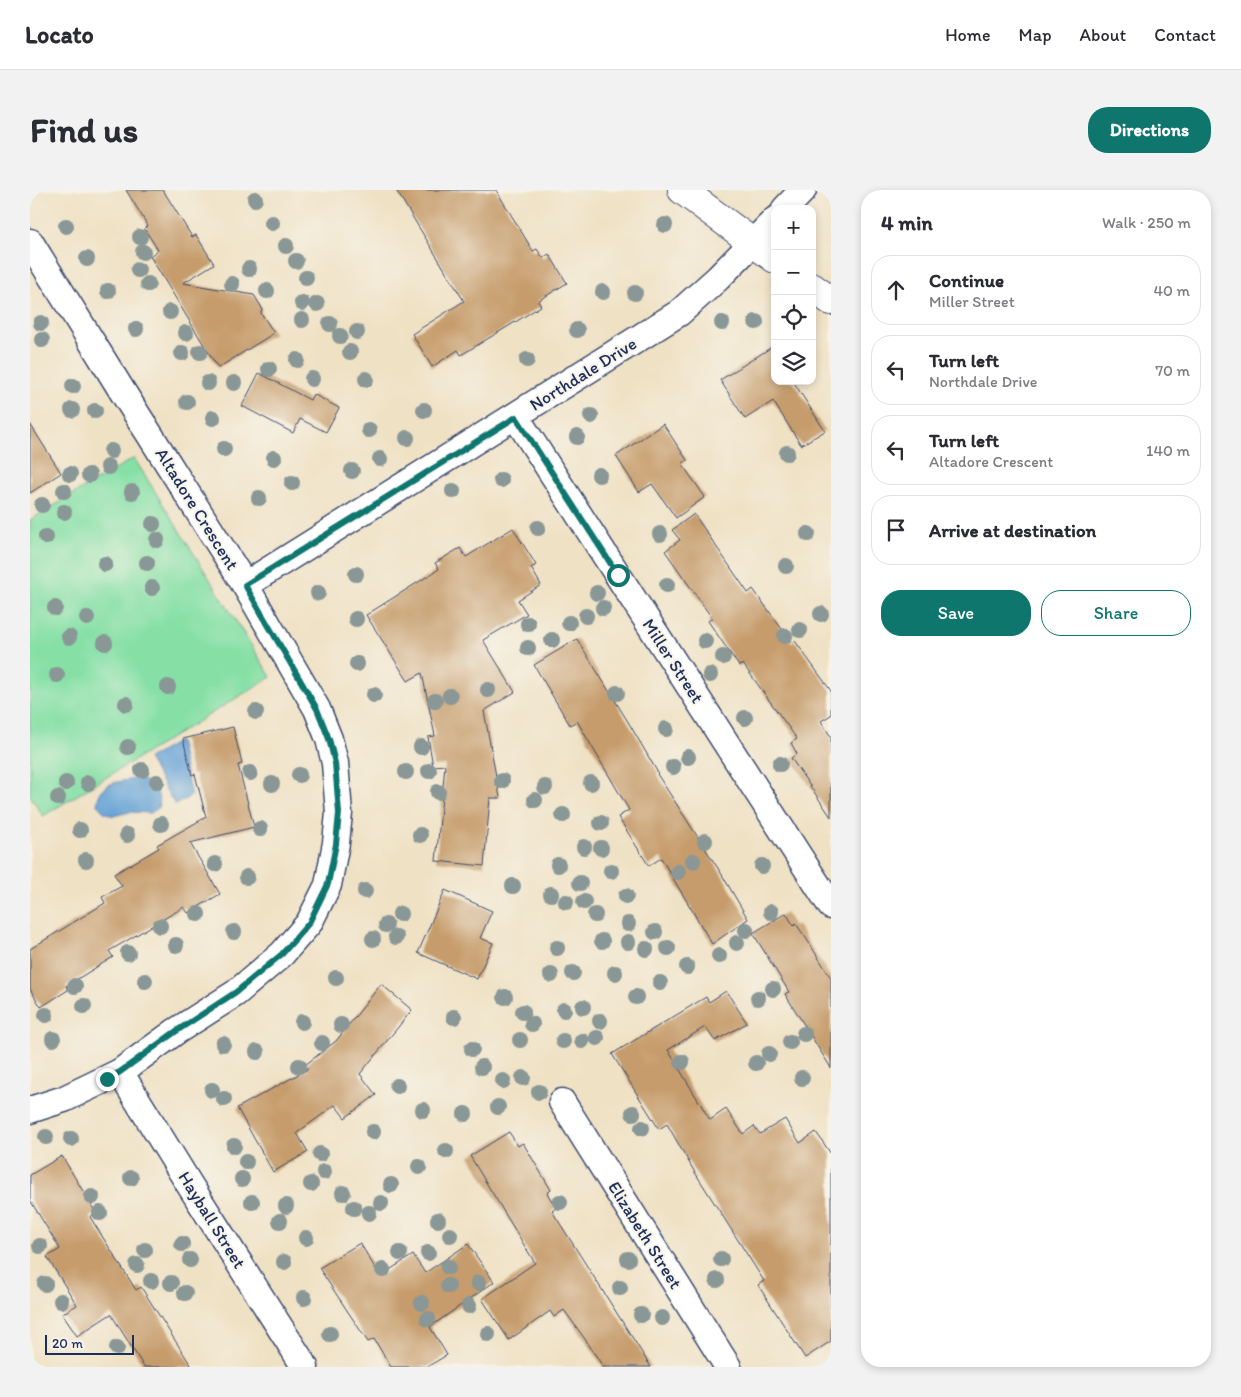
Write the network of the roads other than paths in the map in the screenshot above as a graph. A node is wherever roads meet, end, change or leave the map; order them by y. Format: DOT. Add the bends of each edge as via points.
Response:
graph roads {
  1 [pos="682,190"];
  2 [pos="803,190"];
  3 [pos="789,205"];
  4 [pos="771,232"];
  5 [pos="30,242"];
  6 [pos="764,252"];
  7 [pos="816,290"];
  8 [pos="831,301"];
  9 [pos="516,417"];
  10 [pos="245,585"];
  11 [pos="831,906"];
  12 [pos="120,1072"];
  13 [pos="562,1102"];
  14 [pos="30,1110"];
  15 [pos="306,1367"];
  16 [pos="728,1367"];
  1 -- 6 [label="street"];
  2 -- 3 [label="street"];
  4 -- 6 [label="street, Northdale Drive"];
  5 -- 10 [label="street, Altadore Crescent"];
  6 -- 9 [label="street, Northdale Drive" via="679,313"];
  7 -- 8 [label="street"];
  9 -- 10 [label="street, Northdale Drive"];
  9 -- 11 [label="street, Miller Street"];
  10 -- 12 [label="street, Altadore Crescent" via="317,709 329,739 335,763 339,813 328,884 309,923 282,954 236,992"];
  12 -- 14 [label="street, Altadore Crescent" via="64,1099"];
  12 -- 15 [label="street, Hayball Street"];
  13 -- 16 [label="street, Elizabeth Street"];
}
